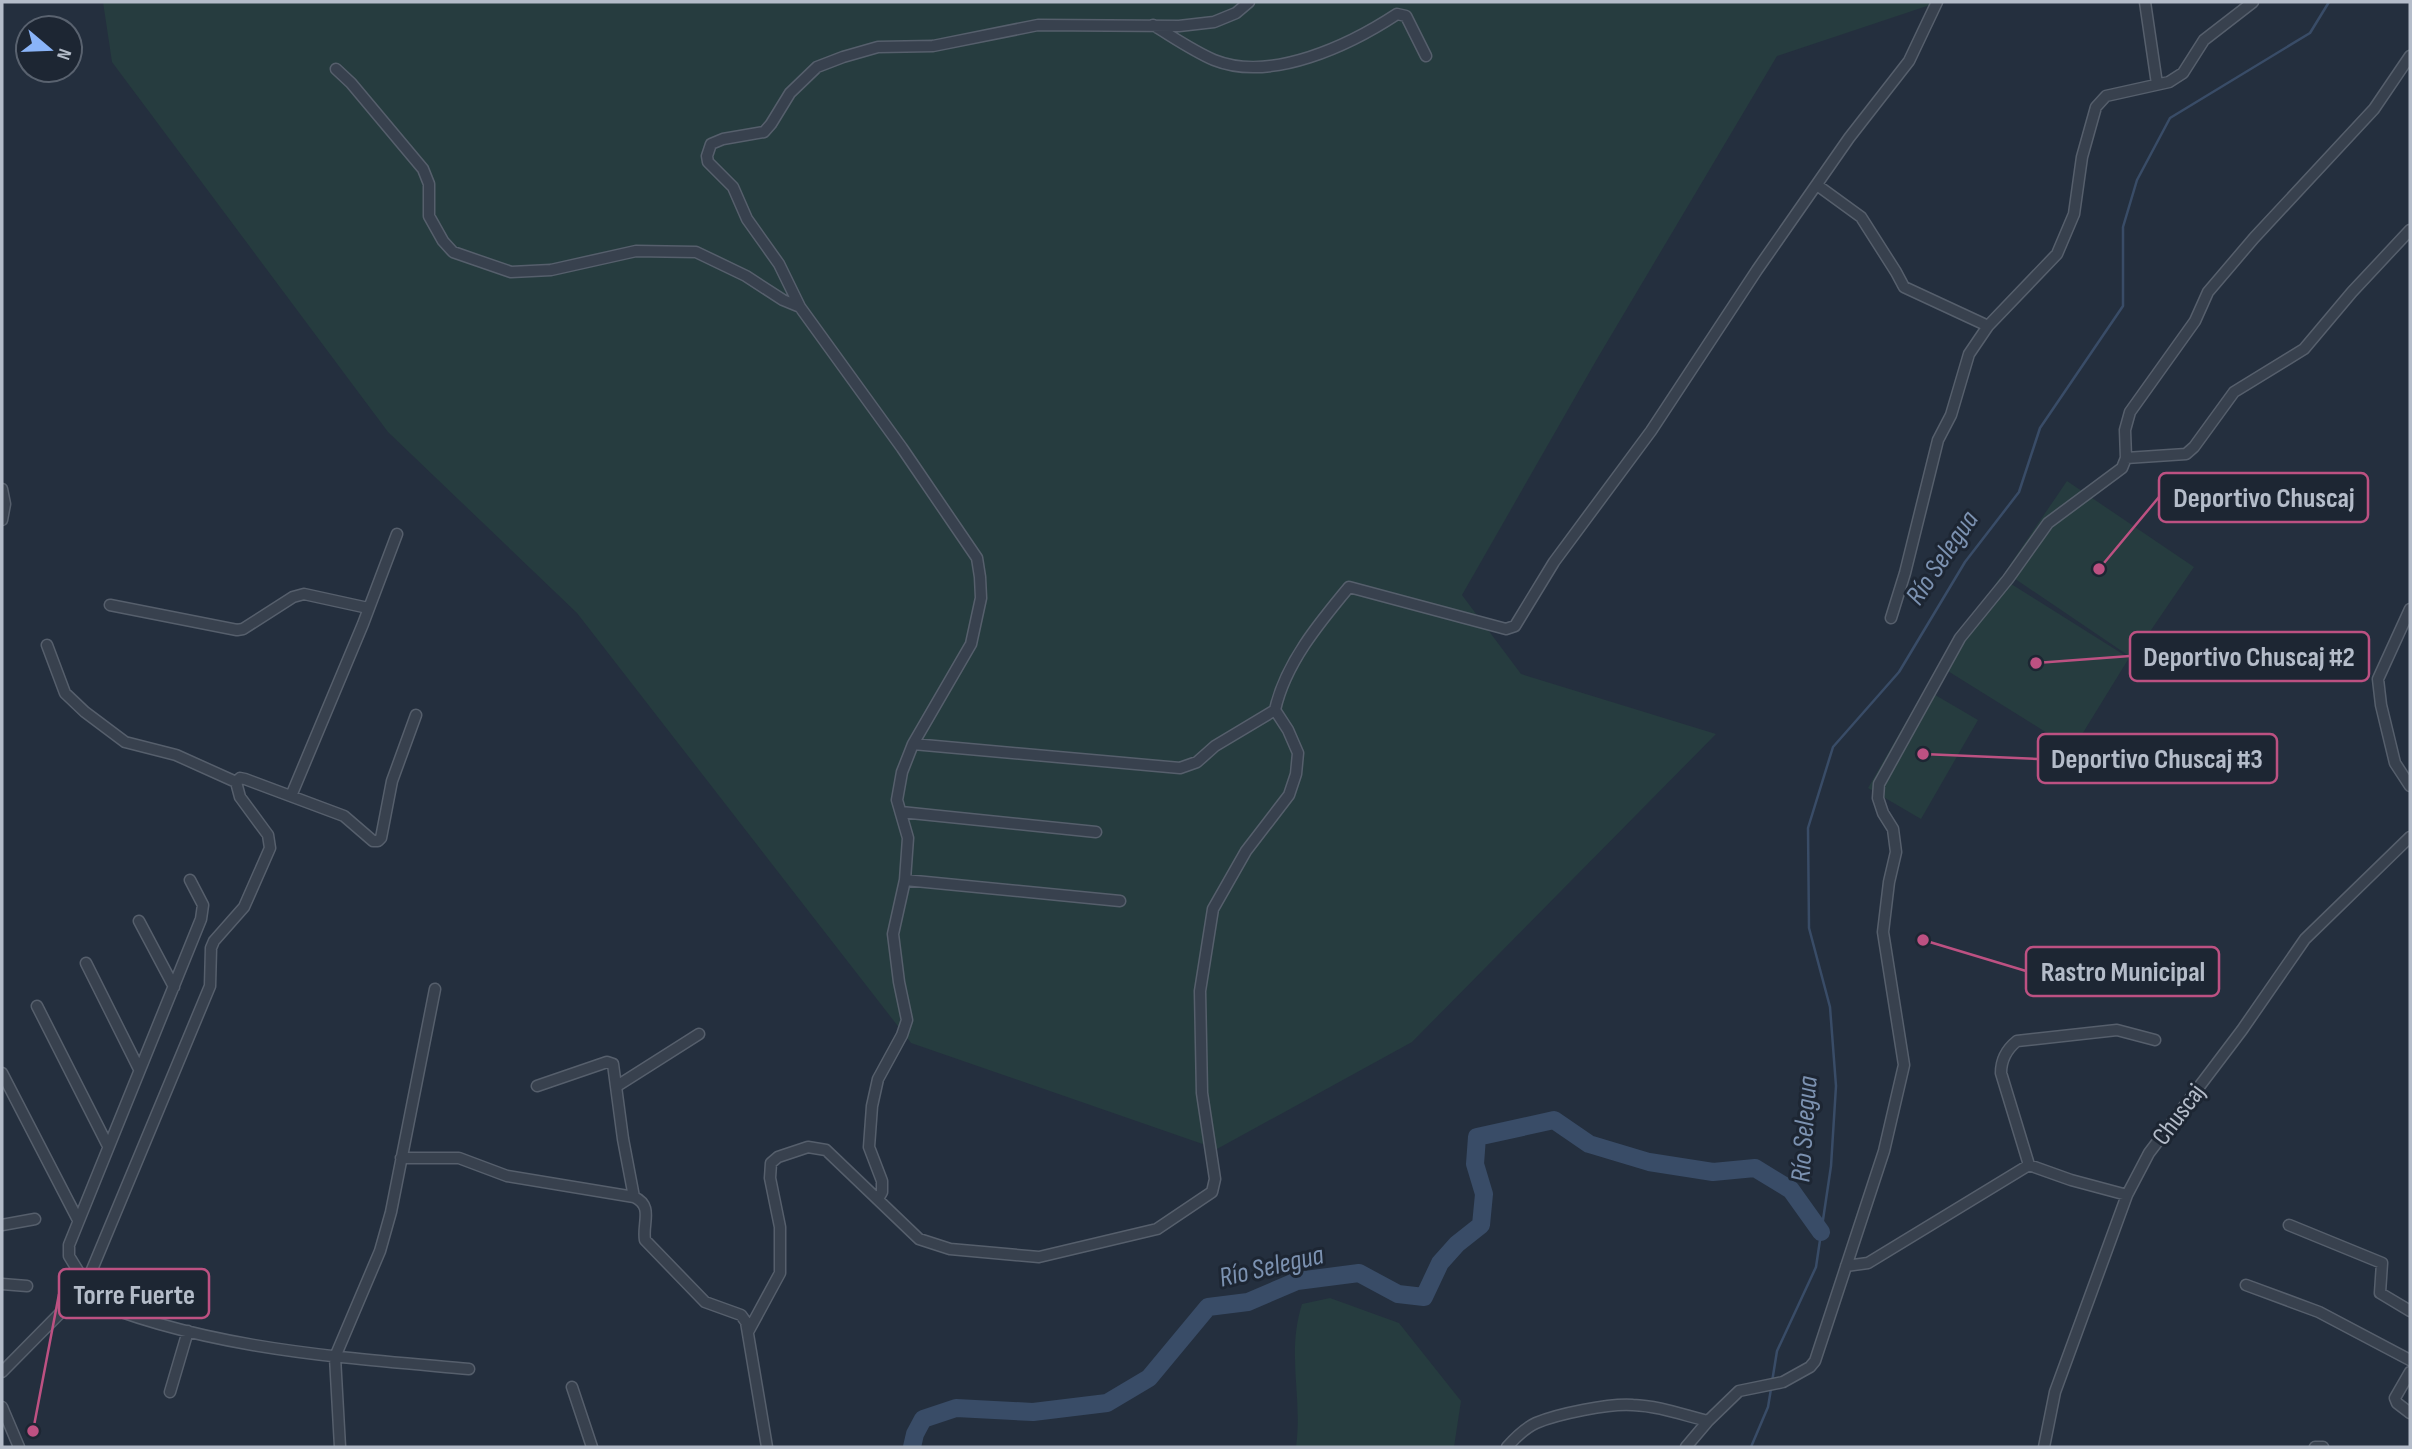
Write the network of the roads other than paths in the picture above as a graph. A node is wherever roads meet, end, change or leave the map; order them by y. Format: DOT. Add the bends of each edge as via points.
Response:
graph roads {
  1 [pos="1249,2"];
  2 [pos="1937,2"];
  3 [pos="2145,2"];
  4 [pos="2253,2"];
  5 [pos="1152,24"];
  6 [pos="1426,56"];
  7 [pos="2410,56"];
  8 [pos="336,69"];
  9 [pos="2157,84"];
  10 [pos="1817,185"];
  11 [pos="2410,230"];
  12 [pos="800,307"];
  13 [pos="1988,326"];
  14 [pos="2126,458"];
  15 [pos="2,489"];
  16 [pos="2,520"];
  17 [pos="397,534"];
  18 [pos="110,605"];
  19 [pos="368,608"];
  20 [pos="2410,609"];
  21 [pos="1891,618"];
  22 [pos="47,645"];
  23 [pos="1275,710"];
  24 [pos="416,715"];
  25 [pos="913,744"];
  26 [pos="236,782"];
  27 [pos="2410,786"];
  28 [pos="291,796"];
  29 [pos="901,812"];
  30 [pos="1096,832"];
  31 [pos="2410,837"];
  32 [pos="190,880"];
  33 [pos="905,880"];
  34 [pos="1120,901"];
  35 [pos="139,922"];
  36 [pos="86,963"];
  37 [pos="174,987"];
  38 [pos="435,989"];
  39 [pos="37,1006"];
  40 [pos="699,1034"];
  41 [pos="2155,1040"];
  42 [pos="139,1069"];
  43 [pos="2,1073"];
  44 [pos="537,1086"];
  45 [pos="617,1086"];
  46 [pos="108,1146"];
  47 [pos="401,1158"];
  48 [pos="2029,1165"];
  49 [pos="2127,1195"];
  50 [pos="634,1197"];
  51 [pos="878,1199"];
  52 [pos="35,1219"];
  53 [pos="78,1220"];
  54 [pos="2,1225"];
  55 [pos="2289,1225"];
  56 [pos="1846,1265"];
  57 [pos="2,1284"];
  58 [pos="86,1284"];
  59 [pos="2246,1285"];
  60 [pos="27,1286"];
  61 [pos="78,1295"];
  62 [pos="2410,1311"];
  63 [pos="188,1331"];
  64 [pos="748,1332"];
  65 [pos="335,1357"];
  66 [pos="2410,1360"];
  67 [pos="469,1369"];
  68 [pos="2410,1372"];
  69 [pos="2,1373"];
  70 [pos="572,1387"];
  71 [pos="170,1391"];
  72 [pos="2,1407"];
  73 [pos="2410,1413"];
  74 [pos="1708,1421"];
  75 [pos="19,1447"];
  76 [pos="340,1447"];
  77 [pos="592,1447"];
  78 [pos="767,1447"];
  79 [pos="1507,1447"];
  80 [pos="1686,1447"];
  81 [pos="2044,1447"];
  82 [pos="2315,1447"];
  83 [pos="2323,1447"];
  1 -- 5 [label="street" via="1214,22"];
  2 -- 10 [label="street" via="1909,61"];
  3 -- 9 [label="street"];
  4 -- 9 [label="street" via="2204,40 2183,73"];
  5 -- 6 [label="street" via="1216,61 1247,68 1281,65 1336,47 1397,14 1406,16"];
  5 -- 12 [label="street" via="1038,25 933,46 878,47 817,68 790,93 764,132 711,144 708,162 733,187"];
  7 -- 14 [label="street" via="2374,109 2208,292 2195,321 2130,412"];
  8 -- 12 [label="street" via="423,169 429,184 429,216 453,252 511,272 551,270 636,251 696,252"];
  9 -- 13 [label="street" via="2106,96 2096,107 2082,157 2074,214 2057,254"];
  10 -- 13 [label="street" via="1861,217 1904,287"];
  10 -- 23 [label="street" via="1651,430 1554,562 1515,626 1506,629 1349,587 1303,649 1279,689"];
  11 -- 14 [label="street" via="2304,349 2234,392 2186,454"];
  12 -- 25 [label="street" via="977,558 981,598 971,643"];
  13 -- 21 [label="street" via="1969,354 1951,415 1938,440"];
  14 -- 56 [label="street" via="2122,468 2048,523 1960,638 1879,784 1878,798 1893,829 1896,852 1883,932 1904,1065 1884,1151"];
  15 -- 16 [label="street"];
  17 -- 19 [label="street"];
  18 -- 19 [label="street" via="237,630 304,594"];
  19 -- 28 [label="street"];
  20 -- 27 [label="street" via="2378,679 2395,763"];
  22 -- 26 [label="street" via="65,693 125,742 176,755"];
  23 -- 25 [label="street" via="1197,762 1180,768"];
  23 -- 51 [label="street" via="1297,753 1296,774 1289,795 1246,851 1213,909 1200,991 1202,1093 1215,1180 1212,1192 1157,1229 1039,1257 950,1249 919,1239"];
  24 -- 28 [label="street" via="392,781 378,841 344,816"];
  25 -- 29 [label="street" via="897,800"];
  26 -- 28 [label="street" via="245,779"];
  26 -- 58 [label="street" via="240,797 268,835 270,848 244,907 211,948 210,986"];
  29 -- 30 [label="street"];
  29 -- 33 [label="street" via="908,838"];
  31 -- 49 [label="street, Chuscaj" via="2305,939 2149,1153"];
  32 -- 37 [label="street" via="204,912"];
  33 -- 34 [label="street"];
  33 -- 51 [label="street" via="892,934 906,1028 878,1079 869,1126 869,1147 882,1181"];
  35 -- 37 [label="street"];
  36 -- 42 [label="street"];
  37 -- 42 [label="street"];
  38 -- 47 [label="street"];
  39 -- 46 [label="street"];
  40 -- 45 [label="street"];
  41 -- 48 [label="street" via="2117,1030 2017,1041 2011,1046 2001,1073"];
  42 -- 46 [label="street"];
  43 -- 53 [label="street"];
  44 -- 45 [label="street" via="607,1062 613,1064"];
  45 -- 50 [label="street"];
  46 -- 53 [label="street"];
  47 -- 50 [label="street" via="459,1158 507,1176"];
  47 -- 65 [label="street" via="380,1251"];
  48 -- 49 [label="street"];
  48 -- 56 [label="street" via="1868,1263"];
  49 -- 81 [label="street, Chuscaj" via="2055,1392"];
  50 -- 64 [label="street" via="646,1206 645,1240 705,1303 741,1315"];
  51 -- 64 [label="street" via="826,1150 808,1147 771,1163 780,1227 780,1273"];
  52 -- 54 [label="street"];
  53 -- 58 [label="street" via="69,1256"];
  55 -- 62 [label="street" via="2382,1263 2380,1293"];
  56 -- 74 [label="street" via="1810,1367 1783,1381 1739,1391"];
  57 -- 60 [label="street"];
  58 -- 61 [label="street"];
  59 -- 66 [label="street" via="2319,1312"];
  61 -- 63 [label="street"];
  61 -- 69 [label="street"];
  63 -- 65 [label="street" via="261,1348"];
  63 -- 71 [label="street"];
  64 -- 78 [label="street"];
  65 -- 67 [label="street"];
  65 -- 76 [label="street"];
  68 -- 73 [label="street" via="2395,1398"];
  70 -- 77 [label="street"];
  72 -- 75 [label="street"];
  74 -- 79 [label="street" via="1659,1408 1606,1406 1533,1424"];
  74 -- 80 [label="street"];
  82 -- 83 [label="street"];
}
